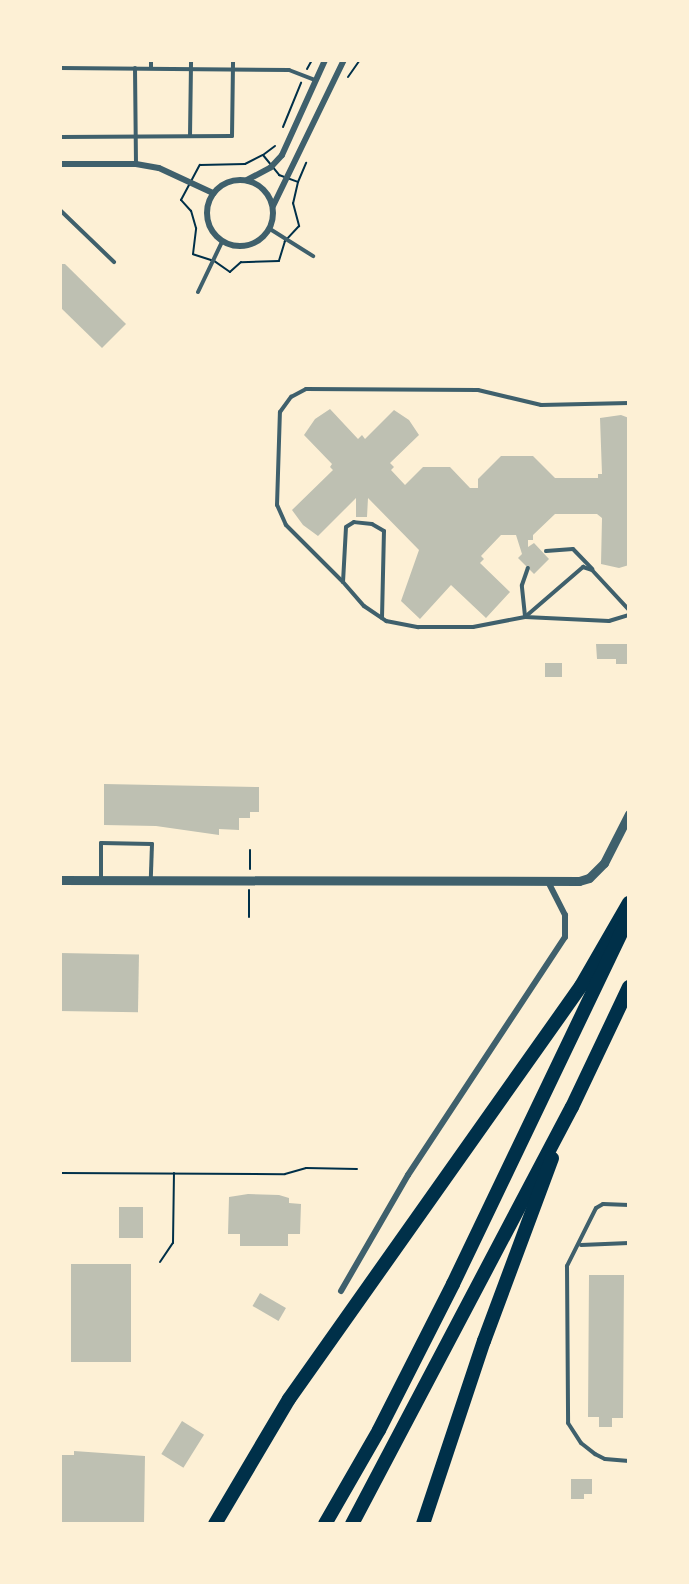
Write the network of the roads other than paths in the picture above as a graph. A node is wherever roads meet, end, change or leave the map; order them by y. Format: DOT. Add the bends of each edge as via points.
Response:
graph roads {
  1 [pos="152,60"];
  2 [pos="191,60"];
  3 [pos="233,60"];
  4 [pos="325,60"];
  5 [pos="344,60"];
  6 [pos="60,68"];
  7 [pos="135,68"];
  8 [pos="151,68"];
  9 [pos="190,68"];
  10 [pos="233,69"];
  11 [pos="313,79"];
  12 [pos="135,136"];
  13 [pos="190,136"];
  14 [pos="60,137"];
  15 [pos="60,164"];
  16 [pos="136,164"];
  17 [pos="247,180"];
  18 [pos="213,194"];
  19 [pos="273,207"];
  20 [pos="60,210"];
  21 [pos="270,229"];
  22 [pos="222,242"];
  23 [pos="313,256"];
  24 [pos="114,262"];
  25 [pos="198,292"];
  26 [pos="629,403"];
  27 [pos="546,551"];
  28 [pos="528,568"];
  29 [pos="592,570"];
  30 [pos="343,582"];
  31 [pos="629,610"];
  32 [pos="629,615"];
  33 [pos="525,617"];
  34 [pos="382,618"];
  35 [pos="629,814"];
  36 [pos="60,880"];
  37 [pos="100,880"];
  38 [pos="151,881"];
  39 [pos="549,883"];
  40 [pos="629,903"];
  41 [pos="629,916"];
  42 [pos="629,987"];
  43 [pos="572,1107"];
  44 [pos="629,1205"];
  45 [pos="629,1243"];
  46 [pos="580,1245"];
  47 [pos="341,1291"];
  48 [pos="629,1461"];
  49 [pos="215,1524"];
  50 [pos="325,1524"];
  51 [pos="352,1524"];
  52 [pos="423,1524"];
  1 -- 8 [label="lane"];
  2 -- 9 [label="lane"];
  3 -- 10 [label="lane"];
  4 -- 11 [label="street"];
  5 -- 19 [label="street"];
  6 -- 7 [label="lane"];
  7 -- 8 [label="lane"];
  7 -- 12 [label="lane"];
  8 -- 9 [label="lane"];
  9 -- 10 [label="lane"];
  9 -- 13 [label="lane"];
  10 -- 11 [label="lane" via="289,70"];
  10 -- 13 [label="lane" via="232,136"];
  11 -- 17 [label="street" via="282,155 271,167"];
  12 -- 13 [label="lane"];
  12 -- 14 [label="lane"];
  12 -- 16 [label="lane"];
  15 -- 16 [label="street"];
  16 -- 18 [label="street" via="159,168"];
  17 -- 18 [label="street" via="231,181"];
  17 -- 19 [label="street" via="258,184"];
  18 -- 22 [label="street" via="206,214 208,225"];
  19 -- 21 [label="street"];
  20 -- 24 [label="lane"];
  21 -- 22 [label="street" via="263,238 243,247"];
  21 -- 23 [label="lane"];
  22 -- 25 [label="lane"];
  26 -- 30 [label="lane" via="541,405 478,390 306,389 291,397 280,412 277,505 286,525"];
  27 -- 29 [label="lane" via="573,549"];
  28 -- 33 [label="lane" via="522,585"];
  29 -- 31 [label="lane"];
  29 -- 33 [label="lane" via="583,567 575,571"];
  30 -- 34 [label="lane"];
  30 -- 34 [label="lane" via="346,527 354,522 372,524 384,531"];
  32 -- 33 [label="lane" via="609,621"];
  33 -- 34 [label="lane" via="473,627 418,627"];
  35 -- 39 [label="street" via="604,863 589,878"];
  36 -- 37 [label="street"];
  37 -- 38 [label="street"];
  37 -- 38 [label="lane" via="101,843 111,843 152,844"];
  38 -- 39 [label="street"];
  39 -- 47 [label="street" via="565,915 565,937 408,1174"];
  40 -- 49 [label="highway" via="581,986 289,1399"];
  41 -- 50 [label="highway" via="453,1284 379,1430"];
  42 -- 43 [label="highway"];
  43 -- 51 [label="highway"];
  43 -- 52 [label="highway" via="484,1341"];
  44 -- 46 [label="lane" via="603,1204 596,1208"];
  45 -- 46 [label="lane"];
  46 -- 48 [label="lane" via="572,1252 567,1266 568,1423 576,1438 595,1454"];
}
